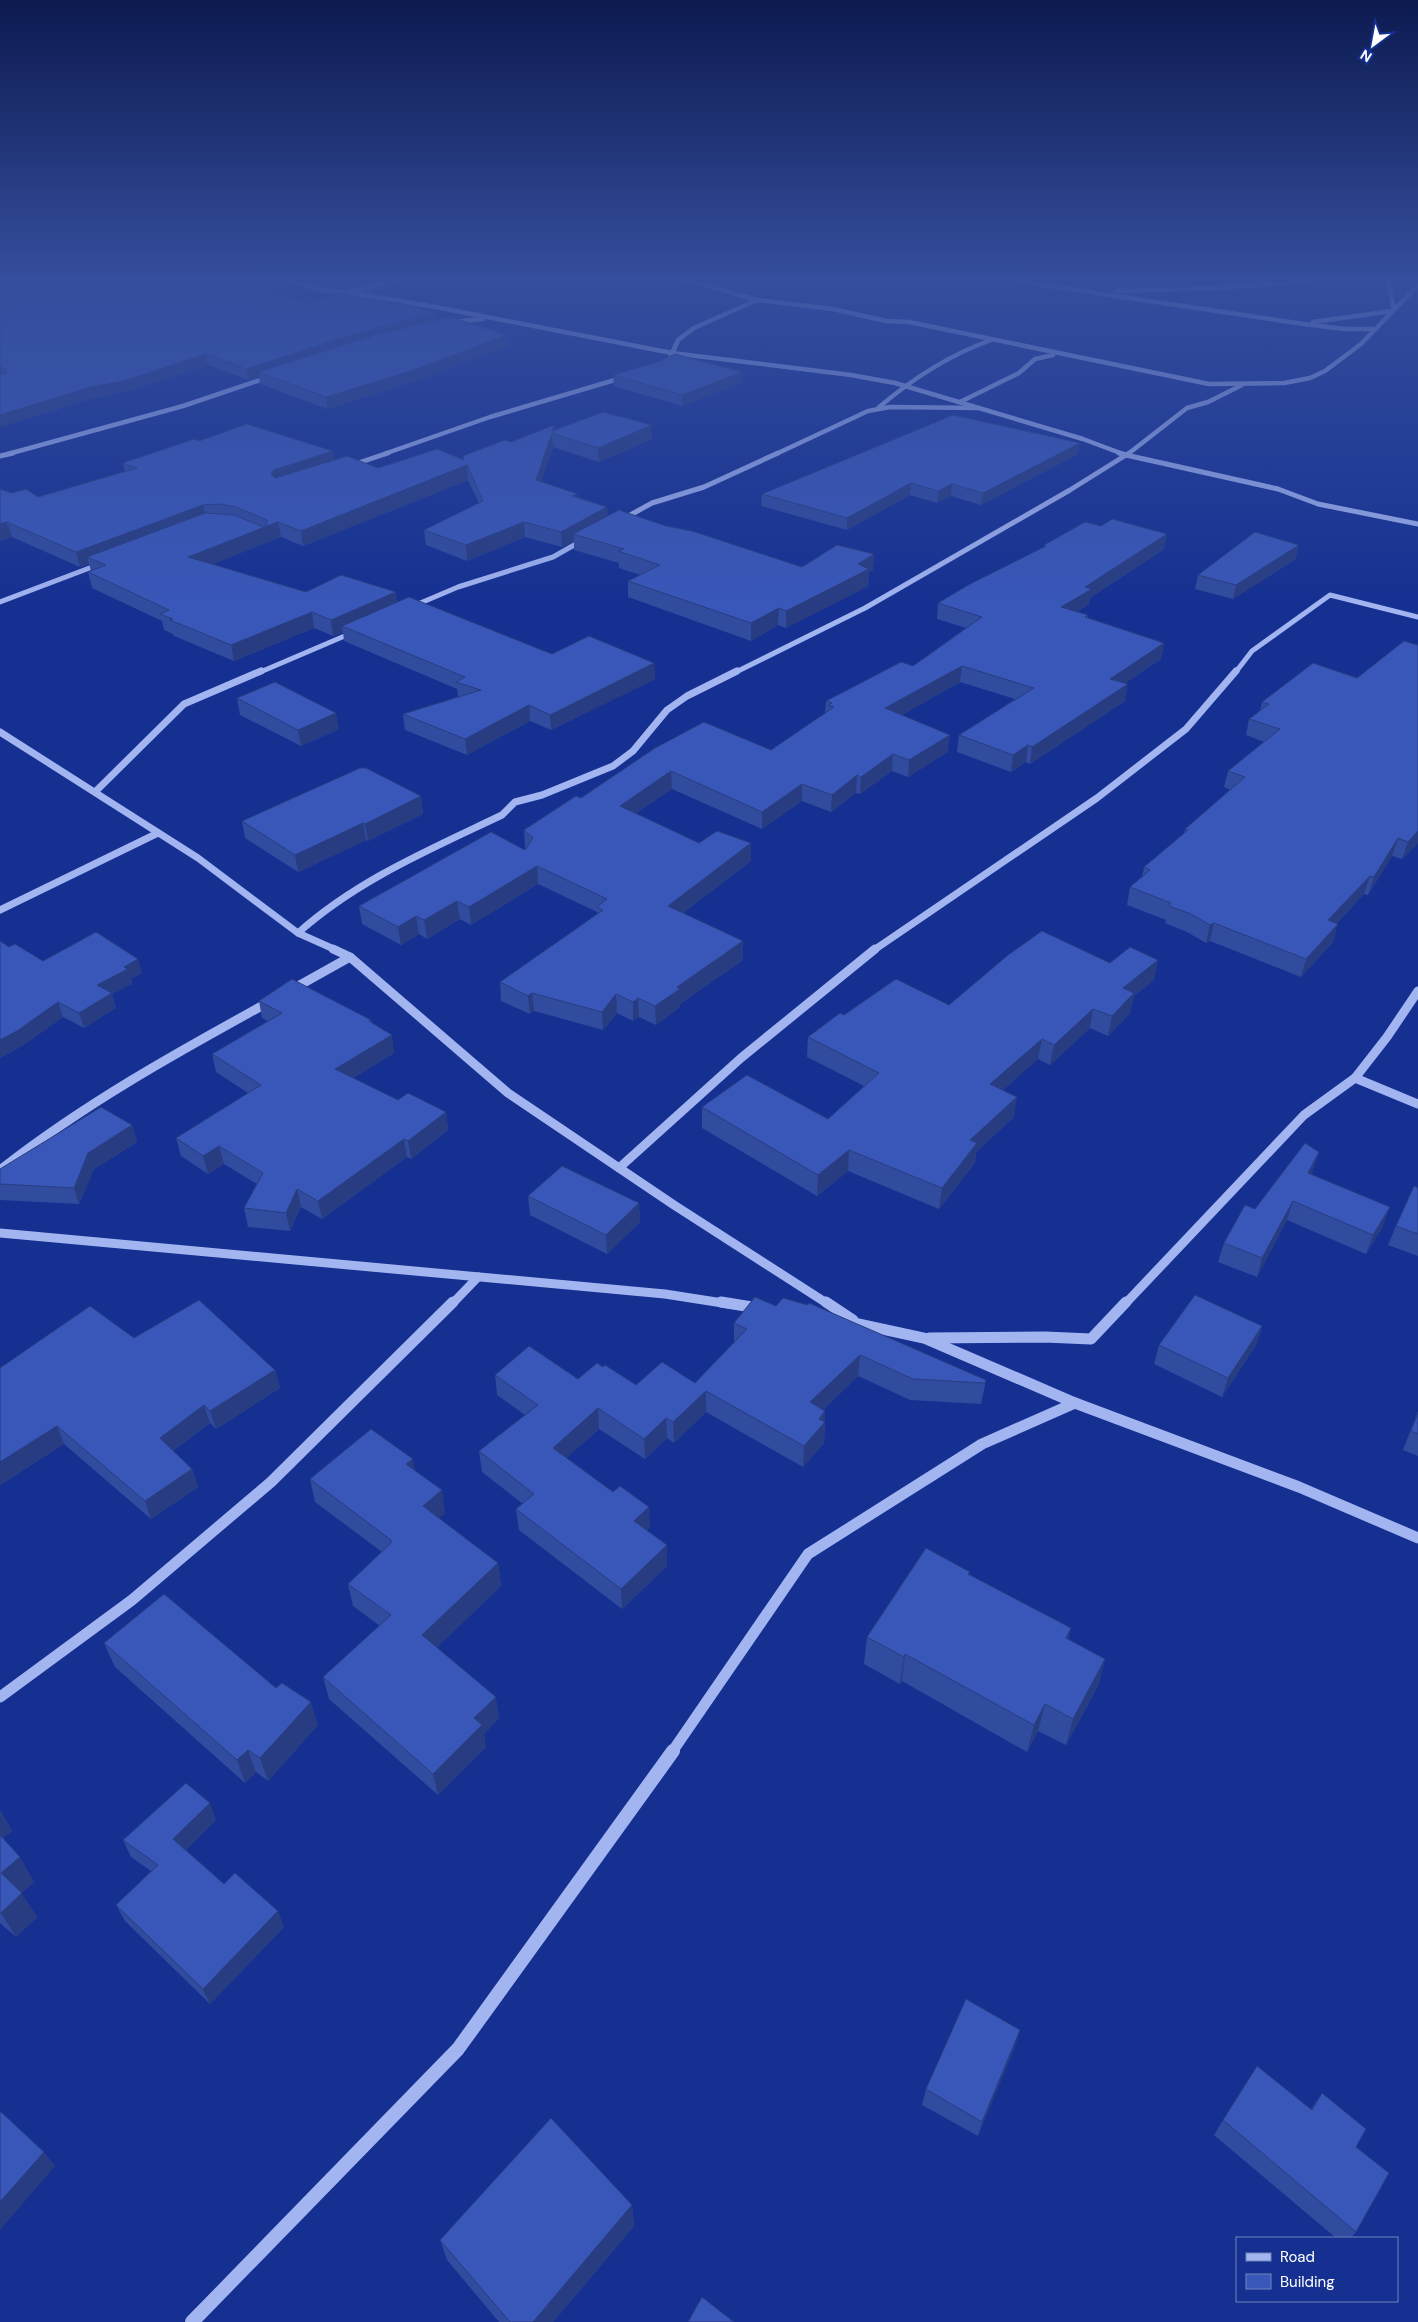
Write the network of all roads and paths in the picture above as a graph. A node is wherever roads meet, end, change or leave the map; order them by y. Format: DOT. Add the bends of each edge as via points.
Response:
graph roads {
  1 [pos="232,389"];
  2 [pos="585,389"];
  3 [pos="900,389"];
  4 [pos="916,389"];
  5 [pos="979,389"];
  6 [pos="1233,389"];
  7 [pos="960,402"];
  8 [pos="878,408"];
  9 [pos="979,408"];
  10 [pos="1126,455"];
  11 [pos="0,456"];
  12 [pos="350,466"];
  13 [pos="619,521"];
  14 [pos="1418,524"];
  15 [pos="586,539"];
  16 [pos="106,562"];
  17 [pos="0,602"];
  18 [pos="407,609"];
  19 [pos="1418,617"];
  20 [pos="364,628"];
  21 [pos="0,732"];
  22 [pos="11,739"];
  23 [pos="0,743"];
  24 [pos="95,792"];
  25 [pos="158,833"];
  26 [pos="0,910"];
  27 [pos="298,933"];
  28 [pos="350,956"];
  29 [pos="1418,991"];
  30 [pos="1355,1078"];
  31 [pos="1418,1104"];
  32 [pos="619,1168"];
  33 [pos="0,1170"];
  34 [pos="0,1233"];
  35 [pos="478,1277"];
  36 [pos="771,1310"];
  37 [pos="829,1318"];
  38 [pos="858,1322"];
  39 [pos="924,1338"];
  40 [pos="1076,1403"];
  41 [pos="1418,1538"];
  42 [pos="0,1697"];
  43 [pos="192,2322"];
  1 -- 11 [label="street"];
  2 -- 12 [label="street" via="490,417"];
  3 -- 8 [label="street"];
  4 -- 7 [label="street"];
  5 -- 7 [label="street"];
  6 -- 10 [label="street" via="1187,408"];
  7 -- 9 [label="street"];
  8 -- 9 [label="street"];
  8 -- 13 [label="street" via="704,487 652,503"];
  9 -- 10 [label="street"];
  10 -- 14 [label="street" via="1278,489 1318,504"];
  10 -- 27 [label="street" via="865,608 687,696 667,710 633,751 613,766 542,795 515,802 502,814 386,870 318,915"];
  15 -- 18 [label="street" via="553,556 458,587"];
  16 -- 17 [label="street"];
  19 -- 32 [label="street" via="1330,595 1252,651 1186,729 1097,798 883,943 741,1058"];
  20 -- 24 [label="street" via="184,704"];
  21 -- 22 [label="street"];
  22 -- 23 [label="street"];
  22 -- 24 [label="street"];
  24 -- 25 [label="street"];
  25 -- 26 [label="street"];
  25 -- 27 [label="street" via="198,858"];
  27 -- 28 [label="street"];
  28 -- 32 [label="street" via="508,1093"];
  28 -- 33 [label="street" via="144,1072 27,1147"];
  29 -- 30 [label="street"];
  30 -- 31 [label="street"];
  30 -- 39 [label="street" via="1304,1115 1091,1339"];
  32 -- 38 [label="street"];
  34 -- 35 [label="street"];
  35 -- 36 [label="street" via="665,1294"];
  35 -- 42 [label="street" via="271,1482 132,1600"];
  37 -- 38 [label="street"];
  38 -- 39 [label="street"];
  39 -- 40 [label="street"];
  40 -- 41 [label="street" via="1299,1487"];
  40 -- 43 [label="street" via="982,1444 808,1554 671,1754 458,2049"];
}
